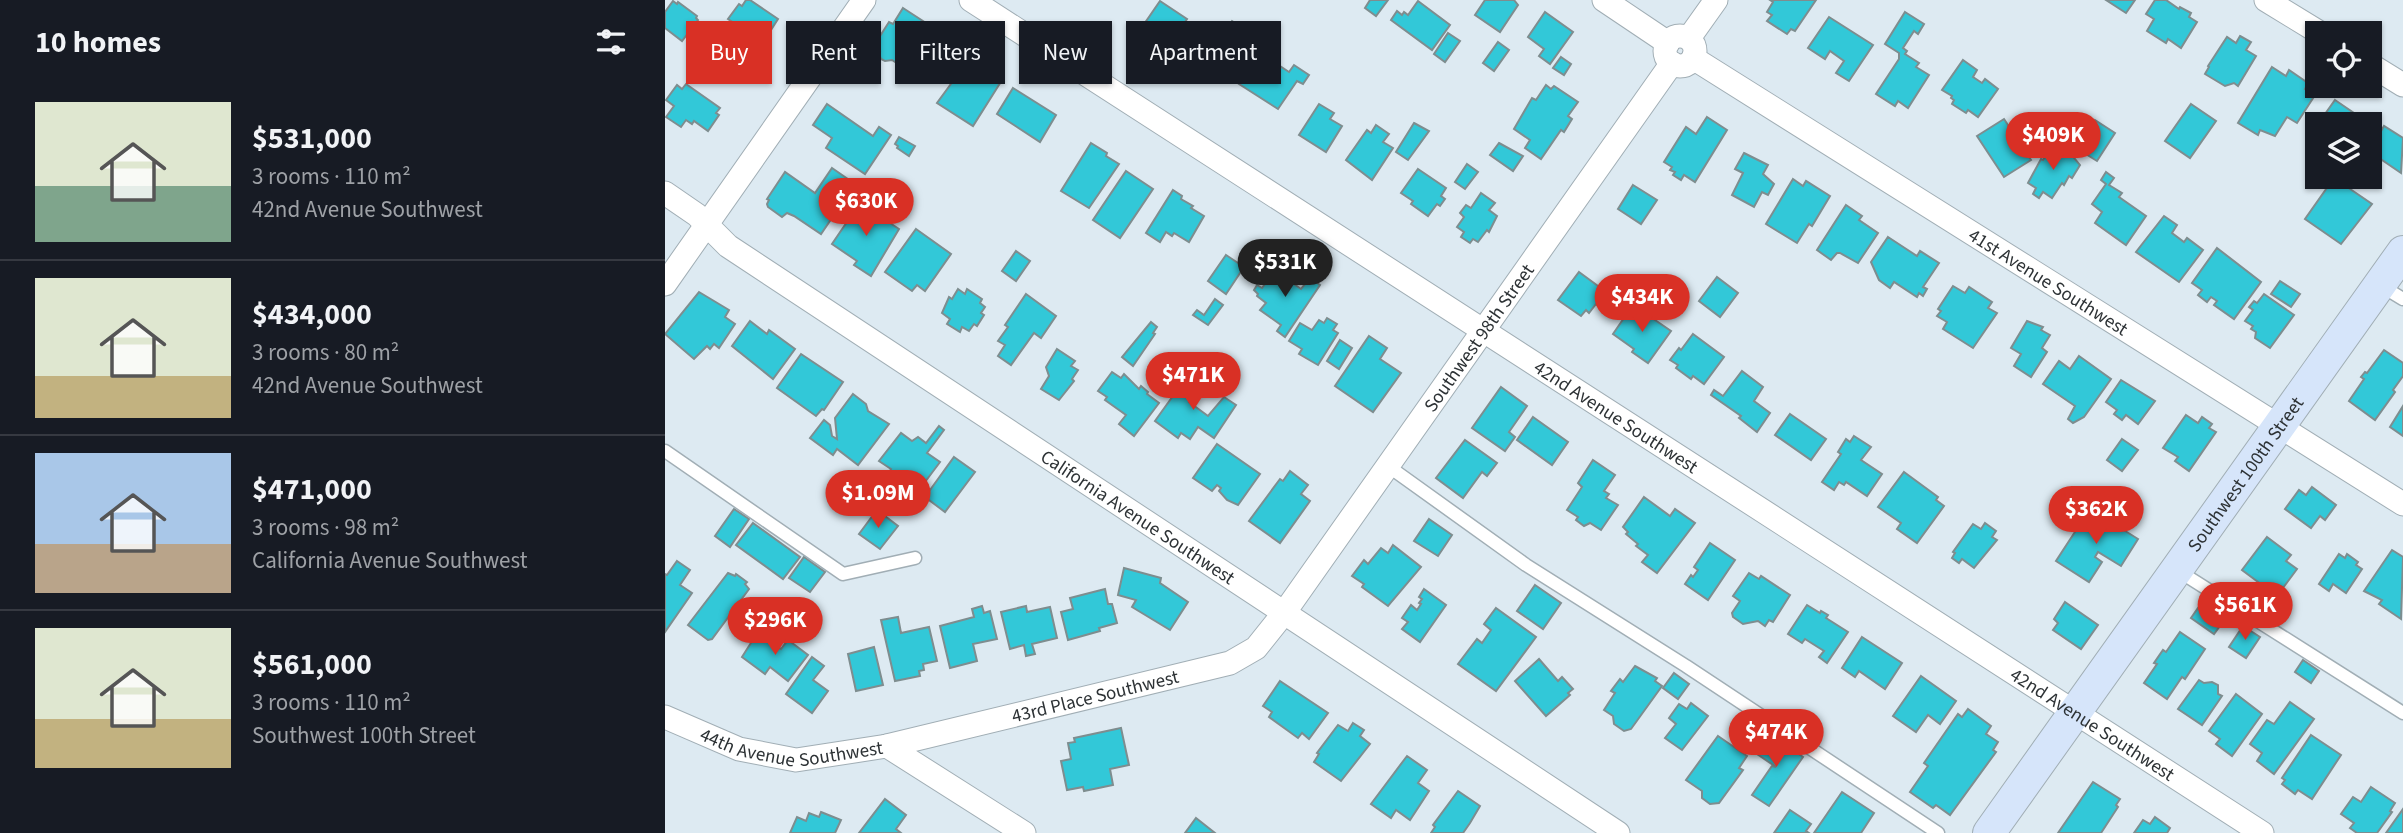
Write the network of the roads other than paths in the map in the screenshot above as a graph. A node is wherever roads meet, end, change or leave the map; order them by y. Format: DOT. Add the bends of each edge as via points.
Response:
graph roads {
  1 [pos="864,0"];
  2 [pos="971,0"];
  3 [pos="1604,0"];
  4 [pos="1716,0"];
  5 [pos="2266,0"];
  6 [pos="2305,24"];
  7 [pos="1681,51"];
  8 [pos="2382,72"];
  9 [pos="2403,85"];
  10 [pos="665,193"];
  11 [pos="706,225"];
  12 [pos="2403,252"];
  13 [pos="665,284"];
  14 [pos="2391,292"];
  15 [pos="1482,332"];
  16 [pos="2280,426"];
  17 [pos="665,451"];
  18 [pos="1388,466"];
  19 [pos="2403,504"];
  20 [pos="915,558"];
  21 [pos="2177,570"];
  22 [pos="1284,613"];
  23 [pos="2075,713"];
  24 [pos="2403,713"];
  25 [pos="665,717"];
  26 [pos="887,746"];
  27 [pos="1024,833"];
  28 [pos="1618,833"];
  29 [pos="1938,833"];
  30 [pos="1989,833"];
  31 [pos="2262,833"];
  1 -- 11 [label="street"];
  2 -- 15 [label="street, 42nd Avenue Southwest"];
  3 -- 7 [label="street, 41st Avenue Southwest"];
  4 -- 7 [label="street, Southwest 98th Street"];
  5 -- 6 [label="street"];
  7 -- 15 [label="street, Southwest 98th Street"];
  7 -- 16 [label="street, 41st Avenue Southwest"];
  8 -- 9 [label="street"];
  10 -- 11 [label="street, California Avenue Southwest"];
  11 -- 13 [label="street"];
  11 -- 22 [label="street, California Avenue Southwest" via="728,246"];
  12 -- 14 [label="street, Southwest 100th Street"];
  14 -- 16 [label="street, Southwest 100th Street"];
  15 -- 18 [label="street, Southwest 98th Street"];
  15 -- 23 [label="street, 42nd Avenue Southwest"];
  16 -- 19 [label="street, 41st Avenue Southwest"];
  16 -- 21 [label="street, Southwest 100th Street"];
  17 -- 20 [label="lane" via="843,574"];
  18 -- 22 [label="street, Southwest 98th Street"];
  18 -- 29 [label="lane" via="1526,565"];
  21 -- 23 [label="street, Southwest 100th Street"];
  21 -- 24 [label="lane"];
  22 -- 26 [label="street, 43rd Place Southwest" via="1256,649 1230,663"];
  22 -- 28 [label="street, California Avenue Southwest"];
  23 -- 30 [label="street, Southwest 100th Street"];
  23 -- 31 [label="street, 42nd Avenue Southwest"];
  25 -- 26 [label="street, 44th Avenue Southwest" via="739,749 796,760"];
  26 -- 27 [label="street, 44th Avenue Southwest"];
}
